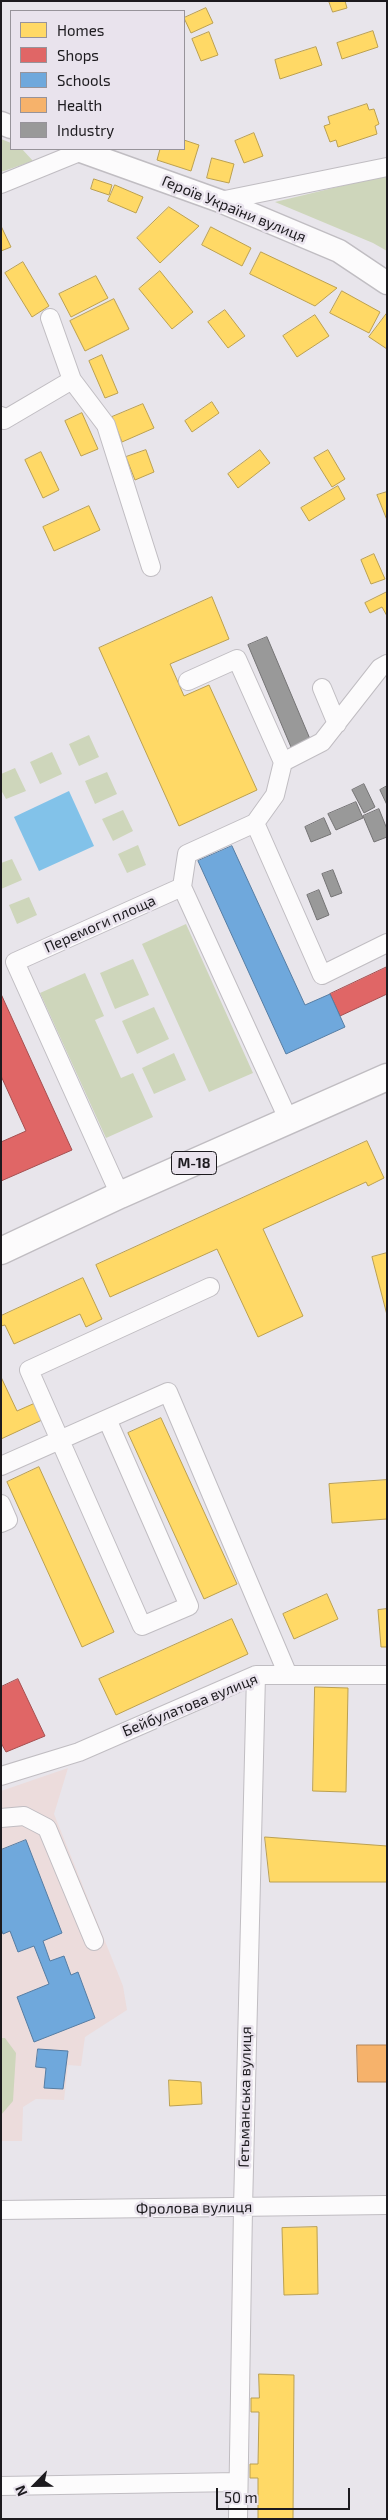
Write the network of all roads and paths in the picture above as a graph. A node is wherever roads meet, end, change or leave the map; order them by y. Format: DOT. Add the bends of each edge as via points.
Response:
graph roads {
  1 [pos="79,150"];
  2 [pos="387,167"];
  3 [pos="1,184"];
  4 [pos="220,201"];
  5 [pos="387,283"];
  6 [pos="50,318"];
  7 [pos="72,380"];
  8 [pos="1,416"];
  9 [pos="151,567"];
  10 [pos="387,664"];
  11 [pos="188,681"];
  12 [pos="322,688"];
  13 [pos="337,724"];
  14 [pos="283,762"];
  15 [pos="255,823"];
  16 [pos="182,887"];
  17 [pos="387,943"];
  18 [pos="387,1077"];
  19 [pos="289,1122"];
  20 [pos="120,1195"];
  21 [pos="1,1251"];
  22 [pos="210,1288"];
  23 [pos="107,1419"];
  24 [pos="61,1440"];
  25 [pos="1,1466"];
  26 [pos="1,1504"];
  27 [pos="1,1523"];
  28 [pos="256,1675"];
  29 [pos="288,1675"];
  30 [pos="387,1675"];
  31 [pos="1,1776"];
  32 [pos="1,1818"];
  33 [pos="94,1941"];
  34 [pos="387,2205"];
  35 [pos="242,2208"];
  36 [pos="1,2210"];
  37 [pos="238,2482"];
  38 [pos="1,2486"];
  39 [pos="238,2519"];
  1 -- 3 [label="street"];
  1 -- 4 [label="main road, Героїв України вулиця"];
  2 -- 4 [label="street"];
  4 -- 5 [label="main road, Героїв України вулиця" via="339,251"];
  6 -- 7 [label="street"];
  7 -- 8 [label="street" via="4,420"];
  7 -- 9 [label="street" via="106,425"];
  10 -- 13 [label="street" via="380,668"];
  11 -- 14 [label="street" via="237,659"];
  12 -- 13 [label="street"];
  13 -- 14 [label="street" via="322,742"];
  14 -- 15 [label="street" via="275,795"];
  15 -- 16 [label="street" via="187,854"];
  15 -- 17 [label="street" via="322,975"];
  16 -- 19 [label="street"];
  16 -- 20 [label="street, Перемоги площа" via="15,962"];
  18 -- 19 [label="highway, М-18"];
  19 -- 20 [label="highway, М-18"];
  20 -- 21 [label="highway, М-18"];
  22 -- 24 [label="street" via="30,1370"];
  23 -- 24 [label="street"];
  23 -- 24 [label="street" via="189,1606 142,1626"];
  23 -- 29 [label="street" via="168,1392"];
  24 -- 25 [label="street"];
  26 -- 27 [label="street" via="8,1520"];
  28 -- 29 [label="street, Бейбулатова вулиця"];
  28 -- 31 [label="street, Бейбулатова вулиця" via="79,1752"];
  28 -- 35 [label="street, Гетьманська вулиця"];
  29 -- 30 [label="street, Бейбулатова вулиця"];
  32 -- 33 [label="street" via="24,1816 48,1828"];
  34 -- 35 [label="street, Фролова вулиця"];
  35 -- 36 [label="street, Фролова вулиця"];
  35 -- 37 [label="street, Гетьманська вулиця"];
  37 -- 38 [label="street"];
  37 -- 39 [label="street, Гетьманська вулиця"];
}
